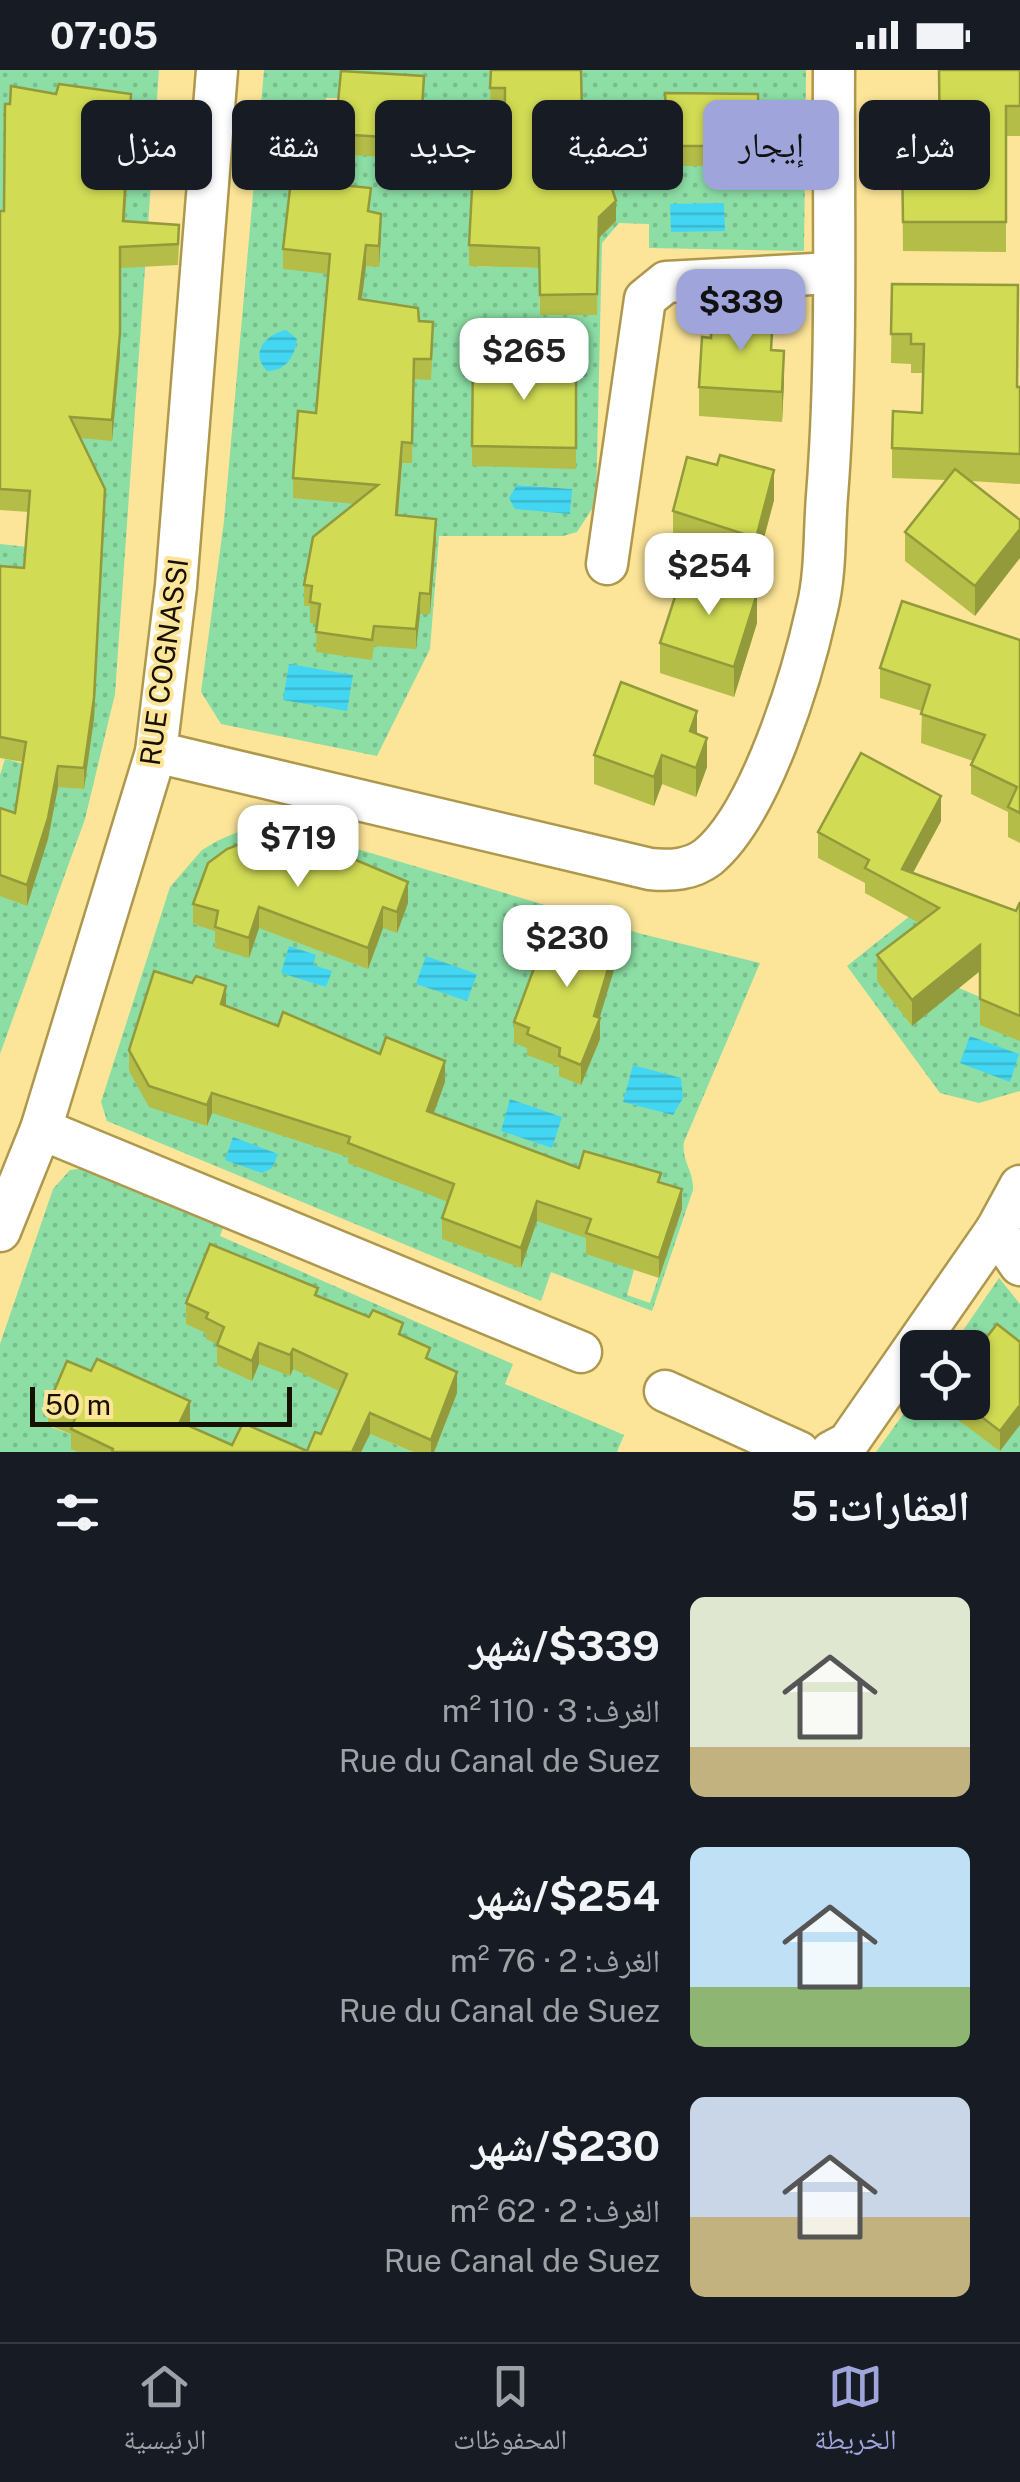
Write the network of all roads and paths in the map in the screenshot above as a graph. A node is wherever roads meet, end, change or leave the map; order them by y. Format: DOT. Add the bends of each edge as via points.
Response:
graph roads {
  1 [pos="217,70"];
  2 [pos="834,70"];
  3 [pos="832,273"];
  4 [pos="607,564"];
  5 [pos="156,752"];
  6 [pos="41,1130"];
  7 [pos="1020,1186"];
  8 [pos="996,1230"];
  9 [pos="0,1231"];
  10 [pos="1020,1265"];
  11 [pos="581,1352"];
  12 [pos="664,1391"];
  13 [pos="800,1452"];
  14 [pos="831,1452"];
  1 -- 5 [label="street, RUE COGNASSI" via="176,586"];
  2 -- 3 [label="street"];
  3 -- 4 [label="street" via="666,282 645,298"];
  3 -- 5 [label="street" via="832,433 818,607 750,804 706,859 678,871 650,870"];
  5 -- 6 [label="street, RUE COGNASSI"];
  6 -- 9 [label="street, RUE COGNASSI"];
  6 -- 11 [label="street"];
  7 -- 8 [label="street"];
  8 -- 10 [label="street"];
  8 -- 14 [label="street" via="848,1443"];
  12 -- 13 [label="street"];
}
